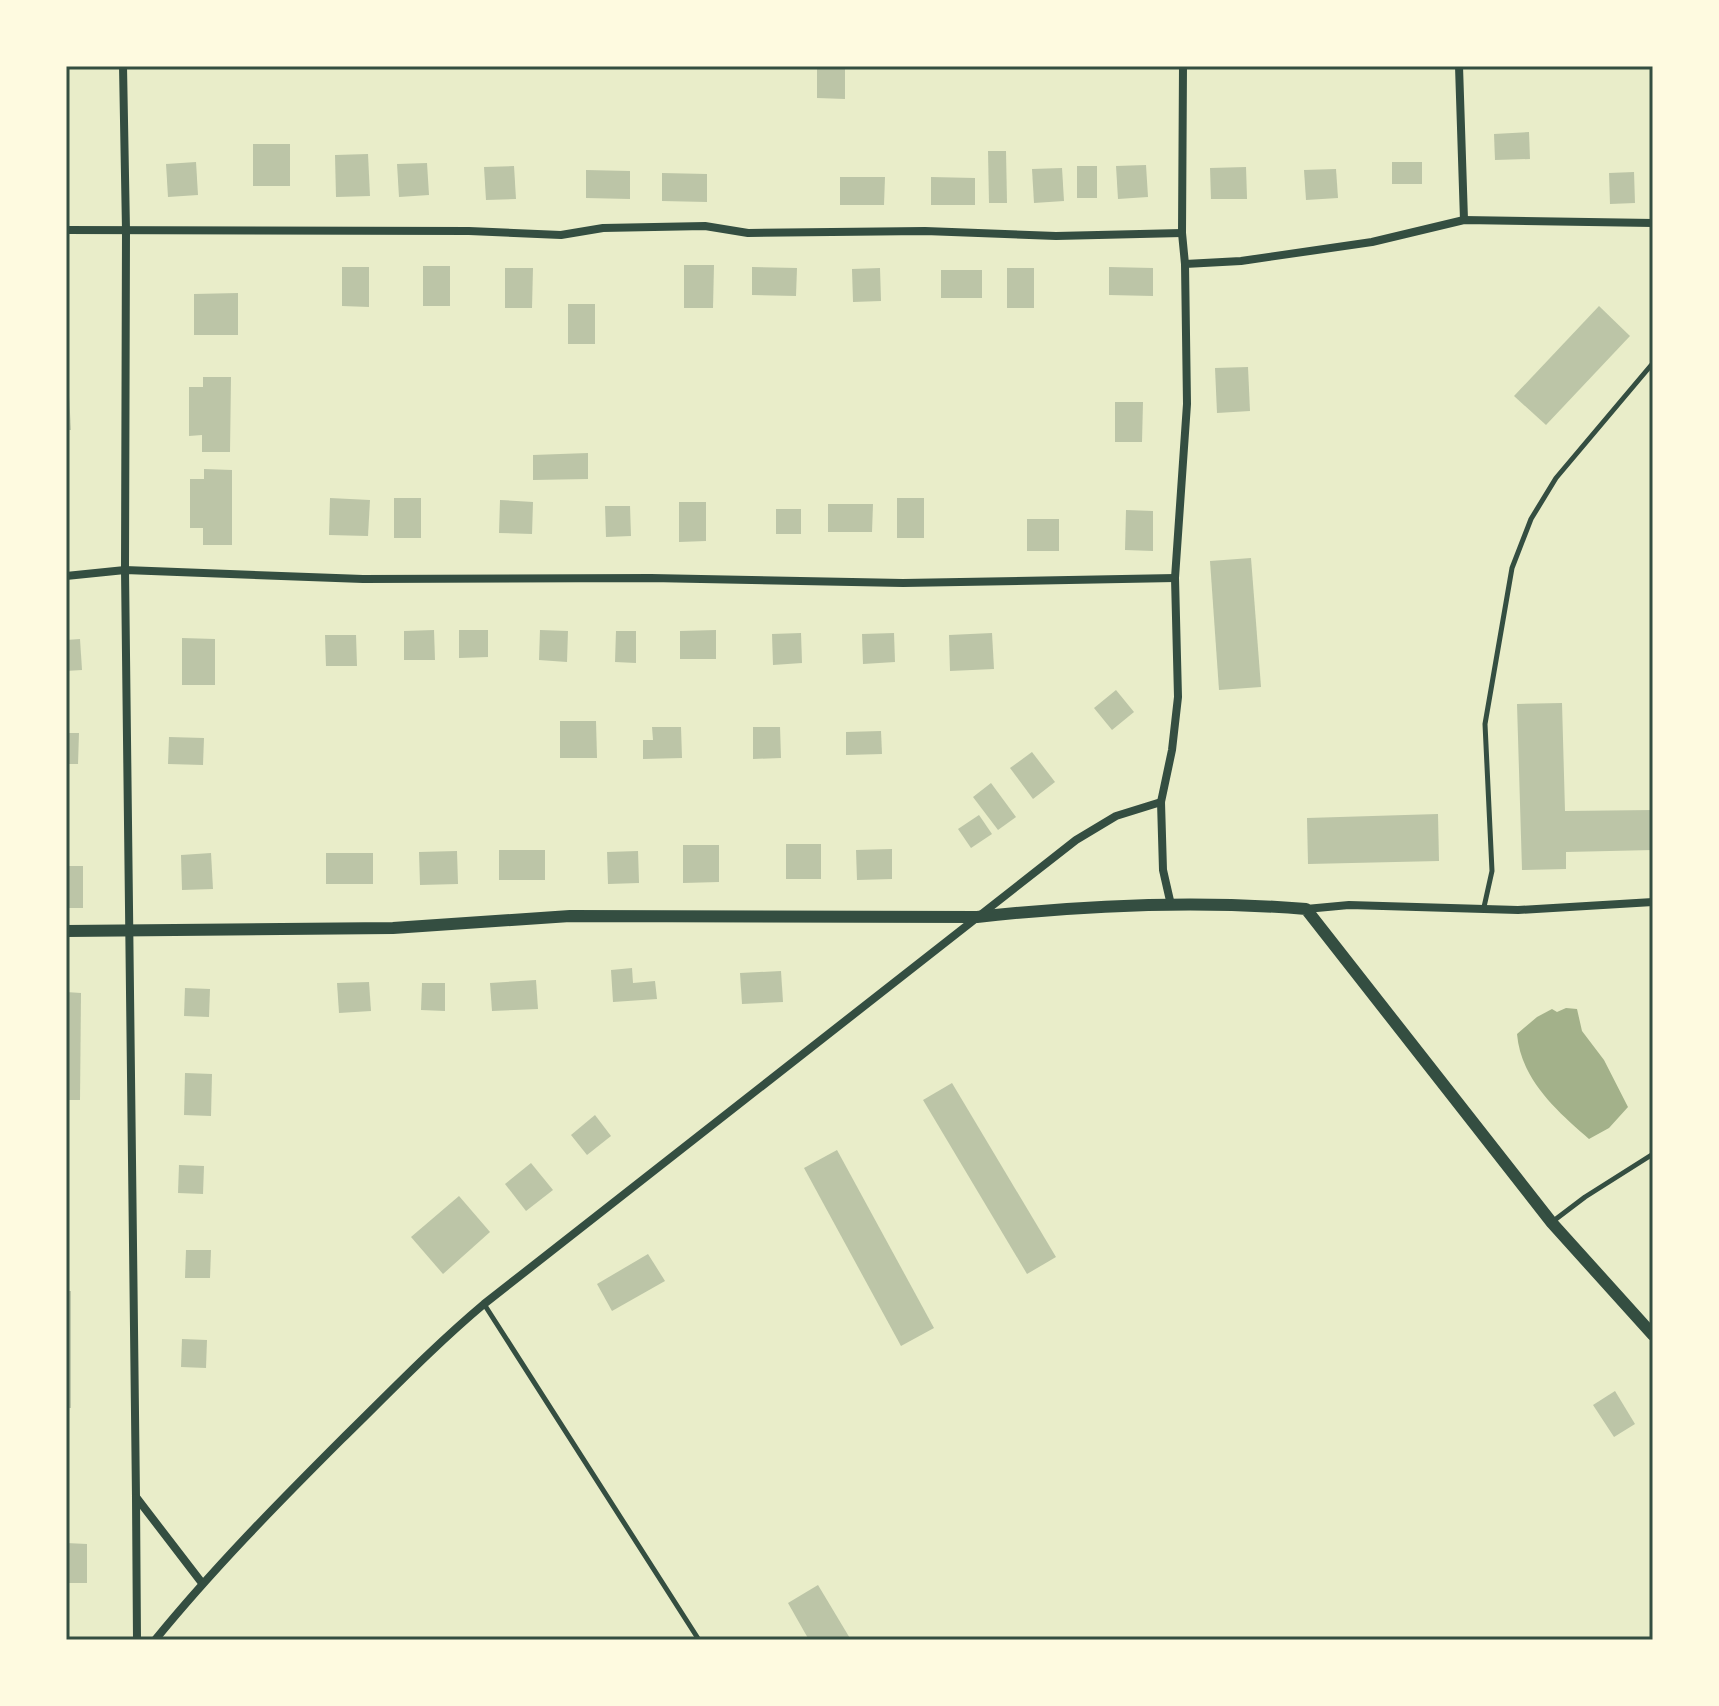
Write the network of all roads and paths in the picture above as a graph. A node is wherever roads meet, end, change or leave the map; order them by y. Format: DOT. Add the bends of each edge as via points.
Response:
graph roads {
  1 [pos="123,66"];
  2 [pos="1183,66"];
  3 [pos="1459,66"];
  4 [pos="1464,220"];
  5 [pos="1653,223"];
  6 [pos="66,230"];
  7 [pos="126,230"];
  8 [pos="1182,233"];
  9 [pos="1185,264"];
  10 [pos="1653,363"];
  11 [pos="125,570"];
  12 [pos="66,576"];
  13 [pos="1175,578"];
  14 [pos="1161,802"];
  15 [pos="1653,902"];
  16 [pos="1171,905"];
  17 [pos="1484,907"];
  18 [pos="1306,909"];
  19 [pos="977,917"];
  20 [pos="66,931"];
  21 [pos="131,932"];
  22 [pos="1653,1154"];
  23 [pos="1552,1223"];
  24 [pos="484,1304"];
  25 [pos="1653,1335"];
  26 [pos="136,1497"];
  27 [pos="202,1583"];
  28 [pos="137,1640"];
  29 [pos="155,1640"];
  30 [pos="699,1640"];
  1 -- 7 [label="street"];
  2 -- 8 [label="street"];
  3 -- 4 [label="street"];
  4 -- 5 [label="street"];
  4 -- 9 [label="street" via="1372,242"];
  6 -- 7 [label="street"];
  7 -- 8 [label="street" via="561,235 603,228 705,226 748,233"];
  7 -- 11 [label="street"];
  8 -- 9 [label="street"];
  9 -- 13 [label="street" via="1187,404"];
  10 -- 17 [label="lane" via="1556,478 1531,519 1512,568 1485,724 1492,871"];
  11 -- 12 [label="street"];
  11 -- 13 [label="street" via="363,579 903,583"];
  11 -- 21 [label="street"];
  13 -- 14 [label="street" via="1178,697"];
  14 -- 16 [label="street" via="1163,870"];
  14 -- 19 [label="street" via="1116,816 1076,840"];
  15 -- 17 [label="street" via="1518,910"];
  16 -- 18 [label="street"];
  16 -- 19 [label="street"];
  17 -- 18 [label="street"];
  18 -- 23 [label="street"];
  19 -- 21 [label="street" via="570,916 393,928"];
  19 -- 24 [label="street"];
  20 -- 21 [label="street"];
  21 -- 26 [label="street"];
  22 -- 23 [label="lane"];
  23 -- 25 [label="street"];
  24 -- 27 [label="street" via="422,1359"];
  24 -- 30 [label="lane"];
  26 -- 27 [label="street"];
  26 -- 28 [label="street"];
  27 -- 29 [label="street"];
}
